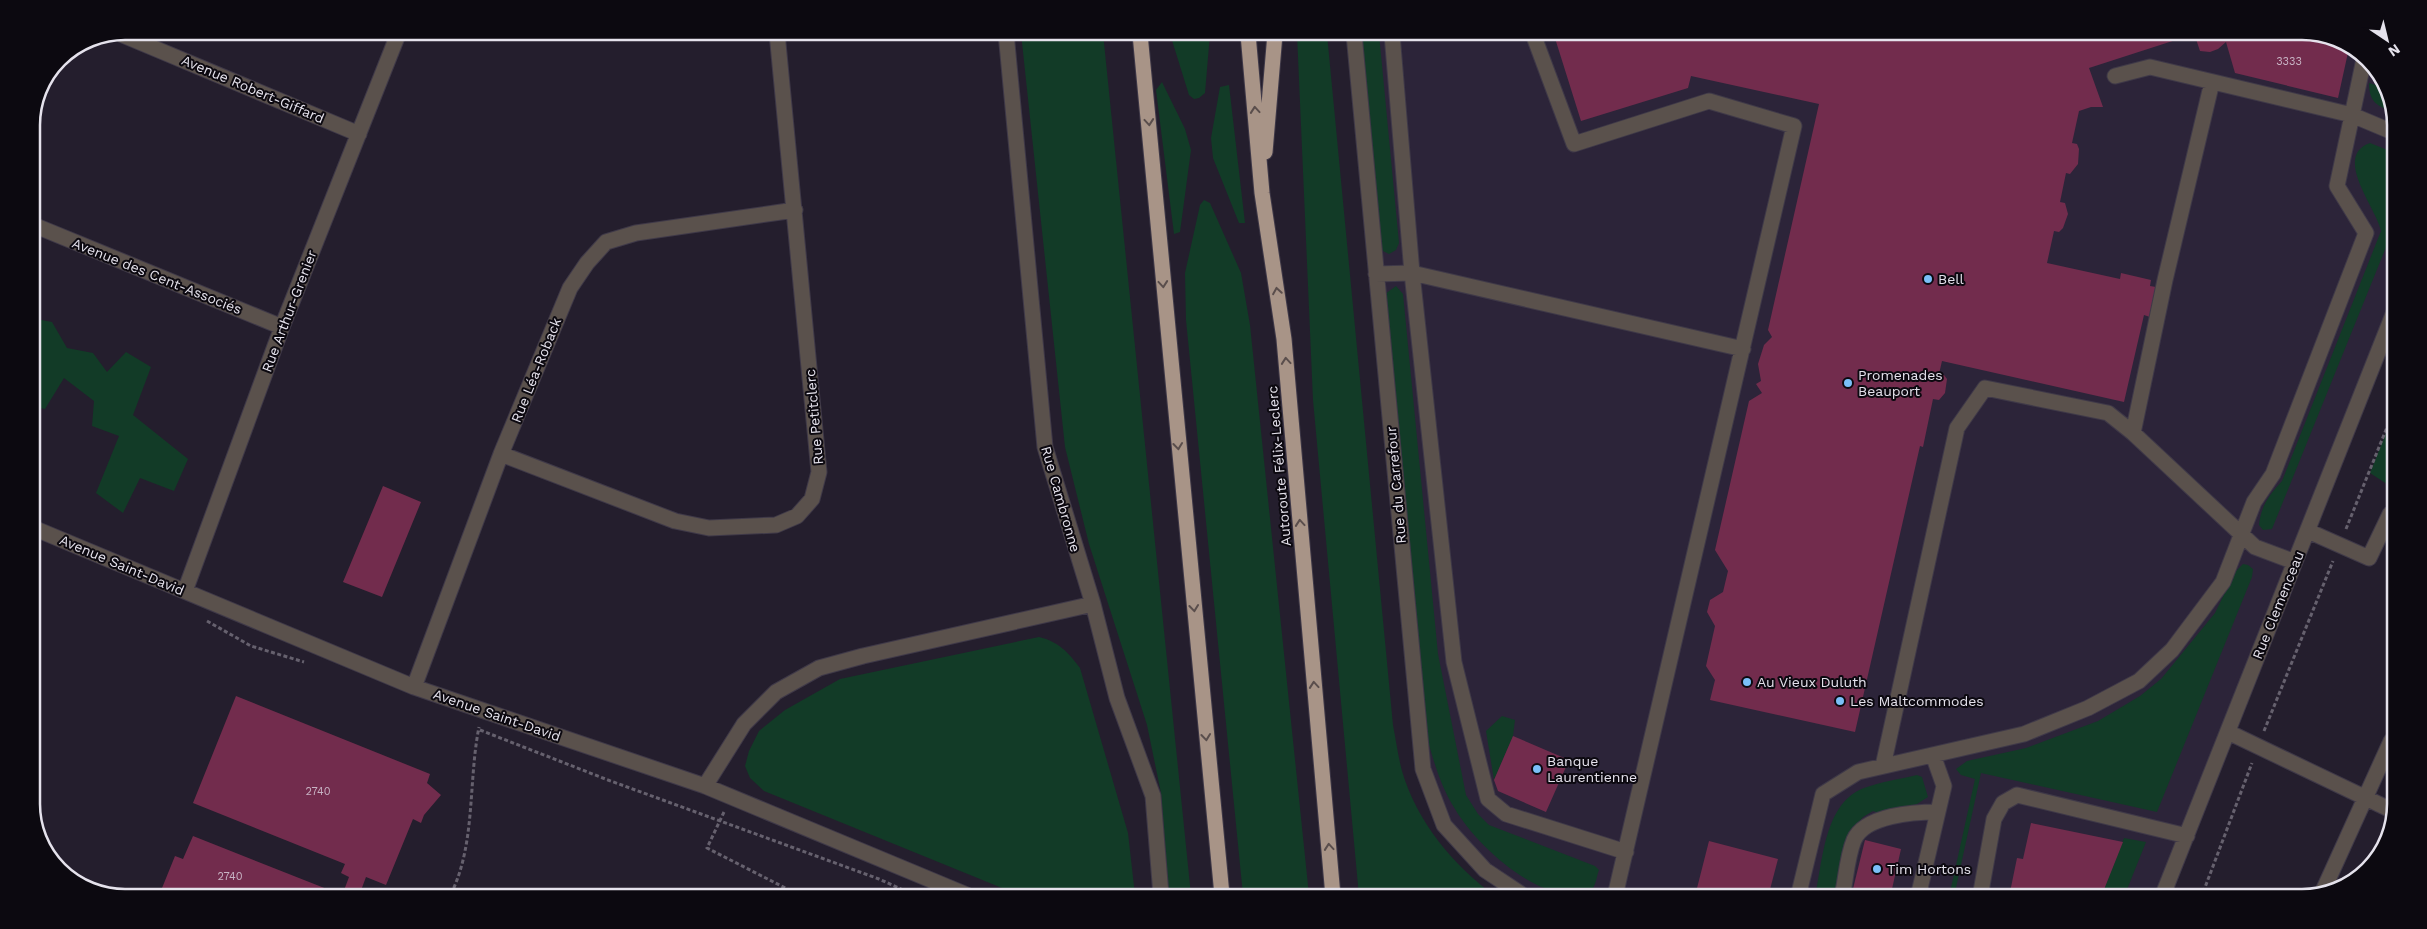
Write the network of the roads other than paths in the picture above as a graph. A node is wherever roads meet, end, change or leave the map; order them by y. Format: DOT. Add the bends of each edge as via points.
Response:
graph roads {
  1 [pos="137,40"];
  2 [pos="396,40"];
  3 [pos="778,40"];
  4 [pos="1007,40"];
  5 [pos="1141,40"];
  6 [pos="1249,40"];
  7 [pos="1275,40"];
  8 [pos="1355,40"];
  9 [pos="1393,40"];
  10 [pos="1535,40"];
  11 [pos="2363,66"];
  12 [pos="2115,76"];
  13 [pos="2212,82"];
  14 [pos="2352,115"];
  15 [pos="2387,130"];
  16 [pos="359,134"];
  17 [pos="1262,193"];
  18 [pos="794,210"];
  19 [pos="40,227"];
  20 [pos="1412,273"];
  21 [pos="1376,274"];
  22 [pos="282,327"];
  23 [pos="2387,330"];
  24 [pos="1742,349"];
  25 [pos="2133,433"];
  26 [pos="501,454"];
  27 [pos="2387,520"];
  28 [pos="40,530"];
  29 [pos="2308,531"];
  30 [pos="2242,536"];
  31 [pos="2295,562"];
  32 [pos="185,591"];
  33 [pos="1093,604"];
  34 [pos="414,687"];
  35 [pos="2228,732"];
  36 [pos="2387,749"];
  37 [pos="1934,755"];
  38 [pos="1884,766"];
  39 [pos="705,786"];
  40 [pos="2365,797"];
  41 [pos="2387,808"];
  42 [pos="1938,812"];
  43 [pos="2186,836"];
  44 [pos="1626,852"];
  45 [pos="2326,885"];
  46 [pos="953,889"];
  47 [pos="1161,889"];
  48 [pos="1221,889"];
  49 [pos="1332,889"];
  50 [pos="1514,889"];
  51 [pos="1618,889"];
  52 [pos="1800,889"];
  53 [pos="1844,889"];
  54 [pos="1920,889"];
  55 [pos="1981,889"];
  56 [pos="2165,889"];
  1 -- 16 [label="street, Avenue Robert-Giffard"];
  2 -- 16 [label="street, Rue Arthur-Grenier"];
  3 -- 18 [label="street, Rue Petitclerc"];
  4 -- 33 [label="street, Rue Cambronne" via="1045,448"];
  5 -- 48 [label="highway, one-way"];
  17 -- 6 [label="highway, Autoroute Félix-Leclerc, one-way"];
  7 -- 17 [label="highway"];
  8 -- 21 [label="street, Rue du Carrefour"];
  9 -- 20 [label="street"];
  10 -- 24 [label="street" via="1574,144 1709,101 1794,126"];
  11 -- 14 [label="street"];
  12 -- 13 [label="street" via="2150,67"];
  13 -- 14 [label="street"];
  13 -- 25 [label="street"];
  14 -- 15 [label="street"];
  14 -- 30 [label="street" via="2337,186 2366,233 2272,474 2254,502"];
  16 -- 22 [label="street, Rue Arthur-Grenier"];
  49 -- 17 [label="highway, Autoroute Félix-Leclerc, one-way" via="1284,339"];
  18 -- 26 [label="street, Rue Léa-Roback" via="636,233 606,242 570,288"];
  18 -- 26 [label="street, Rue Petitclerc" via="819,472 812,499 796,516 776,525 709,528 675,521"];
  19 -- 22 [label="street, Avenue des Cent-Associés"];
  20 -- 21 [label="street"];
  20 -- 24 [label="street"];
  20 -- 44 [label="street" via="1454,662 1488,799 1506,814"];
  21 -- 50 [label="street, Rue du Carrefour" via="1423,769 1444,825 1485,870"];
  22 -- 32 [label="street, Rue Arthur-Grenier"];
  23 -- 29 [label="street, Rue Clemenceau"];
  24 -- 44 [label="street"];
  25 -- 30 [label="street"];
  25 -- 38 [label="street" via="2108,413 1985,388 1957,428"];
  26 -- 34 [label="street, Rue Léa-Roback"];
  27 -- 29 [label="street" via="2369,558"];
  28 -- 32 [label="street, Avenue Saint-David"];
  29 -- 31 [label="street, Rue Clemenceau"];
  30 -- 31 [label="street" via="2255,548"];
  30 -- 37 [label="street" via="2223,582 2172,650 2139,682 2088,708 2024,734"];
  31 -- 35 [label="street, Rue Clemenceau"];
  32 -- 34 [label="street, Avenue Saint-David"];
  33 -- 39 [label="street" via="819,668 776,692 744,724"];
  33 -- 47 [label="street, Rue Cambronne" via="1117,698 1153,796"];
  34 -- 39 [label="street, Avenue Saint-David"];
  35 -- 40 [label="street"];
  35 -- 43 [label="street, Rue Clemenceau"];
  36 -- 40 [label="street"];
  37 -- 38 [label="street"];
  37 -- 42 [label="street" via="1944,786"];
  38 -- 52 [label="street" via="1858,772 1822,794"];
  39 -- 46 [label="street, Avenue Saint-David"];
  40 -- 41 [label="street"];
  40 -- 45 [label="street"];
  42 -- 53 [label="street" via="1915,812 1872,822 1854,840"];
  42 -- 54 [label="street"];
  43 -- 55 [label="street" via="2017,795 2003,803 1994,819"];
  43 -- 56 [label="street, Rue Clemenceau"];
  44 -- 51 [label="street"];
}
